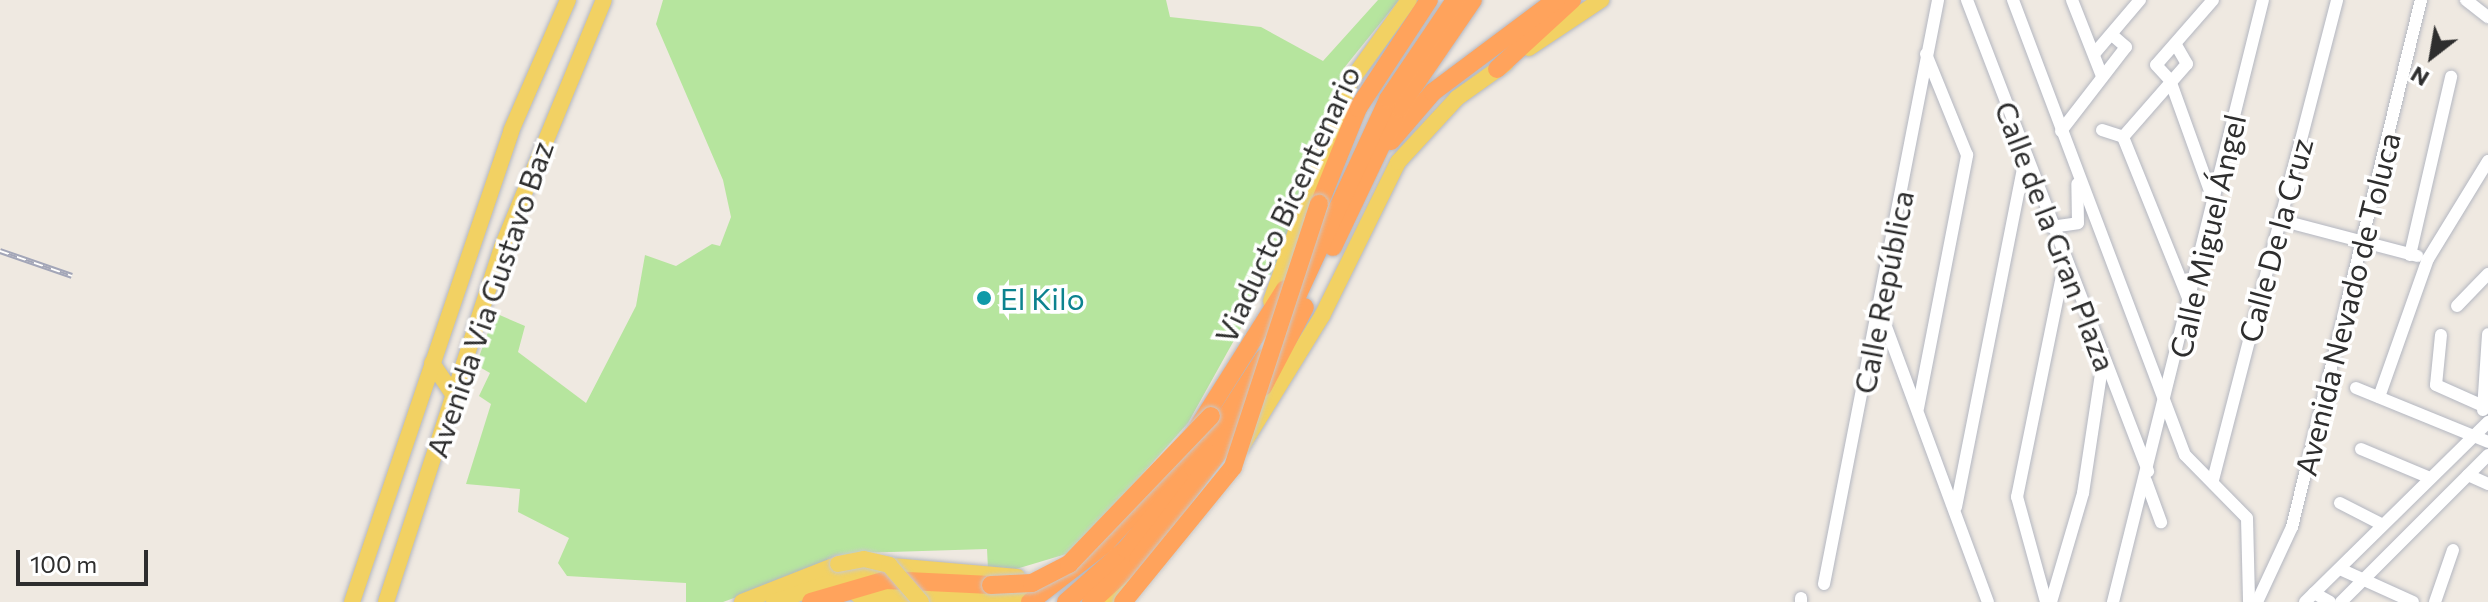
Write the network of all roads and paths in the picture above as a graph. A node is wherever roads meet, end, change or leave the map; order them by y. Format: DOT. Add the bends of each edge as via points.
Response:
graph roads {
  1 [pos="568,0"];
  2 [pos="604,0"];
  3 [pos="1409,0"];
  4 [pos="1429,0"];
  5 [pos="1455,0"];
  6 [pos="1473,0"];
  7 [pos="1556,0"];
  8 [pos="1572,0"];
  9 [pos="1601,0"];
  10 [pos="1938,0"];
  11 [pos="1967,0"];
  12 [pos="2013,0"];
  13 [pos="2072,0"];
  14 [pos="2140,0"];
  15 [pos="2213,0"];
  16 [pos="2263,0"];
  17 [pos="2337,0"];
  18 [pos="2421,0"];
  19 [pos="2466,0"];
  20 [pos="2488,17"];
  21 [pos="2112,35"];
  22 [pos="2176,45"];
  23 [pos="1926,54"];
  24 [pos="2094,54"];
  25 [pos="1497,69"];
  26 [pos="2102,76"];
  27 [pos="2451,77"];
  28 [pos="2170,80"];
  29 [pos="2102,130"];
  30 [pos="2061,131"];
  31 [pos="2123,137"];
  32 [pos="2025,156"];
  33 [pos="2488,161"];
  34 [pos="1370,168"];
  35 [pos="2077,173"];
  36 [pos="2482,181"];
  37 [pos="2214,202"];
  38 [pos="1319,204"];
  39 [pos="2280,220"];
  40 [pos="2051,227"];
  41 [pos="2361,242"];
  42 [pos="2410,255"];
  43 [pos="2428,259"];
  44 [pos="2065,264"];
  45 [pos="2488,274"];
  46 [pos="2190,303"];
  47 [pos="2457,306"];
  48 [pos="1881,313"];
  49 [pos="2488,334"];
  50 [pos="2441,335"];
  51 [pos="465,361"];
  52 [pos="2103,361"];
  53 [pos="432,363"];
  54 [pos="2356,388"];
  55 [pos="454,396"];
  56 [pos="2379,397"];
  57 [pos="2483,406"];
  58 [pos="2166,407"];
  59 [pos="1918,408"];
  60 [pos="1211,416"];
  61 [pos="2481,429"];
  62 [pos="2488,442"];
  63 [pos="2361,449"];
  64 [pos="2488,455"];
  65 [pos="2468,475"];
  66 [pos="2147,476"];
  67 [pos="2430,478"];
  68 [pos="2213,480"];
  69 [pos="2488,484"];
  70 [pos="2340,503"];
  71 [pos="1956,507"];
  72 [pos="2161,522"];
  73 [pos="2383,525"];
  74 [pos="2453,550"];
  75 [pos="1070,569"];
  76 [pos="2340,569"];
  77 [pos="2362,581"];
  78 [pos="1824,584"];
  79 [pos="2310,598"];
  80 [pos="1029,599"];
  81 [pos="826,600"];
  82 [pos="352,602"];
  83 [pos="386,602"];
  84 [pos="742,602"];
  85 [pos="774,602"];
  86 [pos="921,602"];
  87 [pos="1066,602"];
  88 [pos="1091,602"];
  89 [pos="1110,602"];
  90 [pos="1123,602"];
  91 [pos="1988,602"];
  92 [pos="2048,602"];
  93 [pos="2113,602"];
  94 [pos="2249,602"];
  95 [pos="2257,602"];
  96 [pos="2330,602"];
  97 [pos="2341,602"];
  98 [pos="2413,602"];
  99 [pos="2435,602"];
  1 -- 53 [label="main road, Avenida Via Gustavo Baz" via="511,131"];
  2 -- 51 [label="main road, Avenida Via Gustavo Baz" via="522,195"];
  3 -- 75 [label="main road" via="1350,82 1266,312 1187,443"];
  4 -- 38 [label="highway, Viaducto Bicentenario" via="1358,108"];
  5 -- 87 [label="highway" via="1388,99 1296,301 1226,421 1126,549"];
  6 -- 34 [label="highway" via="1418,76"];
  7 -- 34 [label="highway" via="1433,92"];
  8 -- 25 [label="highway"];
  9 -- 25 [label="main road"];
  10 -- 23 [label="street, Calle República"];
  11 -- 32 [label="street, Calle de la Gran Plaza"];
  12 -- 30 [label="street, Calle de la Gran Plaza"];
  13 -- 24 [label="street"];
  14 -- 21 [label="street"];
  15 -- 22 [label="street"];
  16 -- 37 [label="street, Calle Miguel Ángel"];
  17 -- 39 [label="street, Calle De la Cruz"];
  18 -- 41 [label="street, Avenida Nevado de Toluca"];
  19 -- 20 [label="street"];
  21 -- 24 [label="street"];
  21 -- 26 [label="street" via="2126,47"];
  22 -- 28 [label="street" via="2189,61"];
  22 -- 28 [label="street" via="2156,65"];
  23 -- 48 [label="street, Calle República"];
  23 -- 59 [label="street" via="1967,155"];
  24 -- 26 [label="street"];
  25 -- 89 [label="main road" via="1457,98 1398,162 1322,316 1252,434"];
  26 -- 30 [label="street"];
  27 -- 42 [label="street"];
  28 -- 31 [label="street"];
  28 -- 37 [label="street"];
  29 -- 31 [label="street"];
  30 -- 35 [label="street, Calle de la Gran Plaza"];
  31 -- 46 [label="street"];
  32 -- 40 [label="street, Calle de la Gran Plaza"];
  32 -- 71 [label="street"];
  33 -- 36 [label="street"];
  34 -- 88 [label="highway" via="1239,428 1138,559"];
  35 -- 40 [label="street" via="2078,223"];
  35 -- 58 [label="street, Calle de la Gran Plaza"];
  36 -- 43 [label="street"];
  37 -- 46 [label="street, Calle Miguel Ángel"];
  38 -- 60 [label="highway, Viaducto Bicentenario, bridge" via="1276,309"];
  38 -- 90 [label="highway, bridge" via="1233,467"];
  39 -- 41 [label="street"];
  39 -- 68 [label="street, Calle De la Cruz"];
  40 -- 44 [label="street, Calle de la Gran Plaza"];
  41 -- 42 [label="street"];
  41 -- 95 [label="street, Avenida Nevado de Toluca" via="2292,527"];
  42 -- 43 [label="street"];
  43 -- 56 [label="street"];
  44 -- 52 [label="street, Calle de la Gran Plaza"];
  44 -- 92 [label="street" via="2017,497"];
  45 -- 47 [label="street"];
  46 -- 58 [label="street, Calle Miguel Ángel"];
  48 -- 59 [label="street"];
  48 -- 78 [label="street, Calle República"];
  49 -- 57 [label="street"];
  50 -- 57 [label="street" via="2436,385"];
  51 -- 53 [label="main road"];
  51 -- 55 [label="main road, Avenida Via Gustavo Baz"];
  52 -- 66 [label="street, Calle de la Gran Plaza"];
  52 -- 92 [label="street" via="2083,493"];
  53 -- 55 [label="main road"];
  53 -- 82 [label="main road, Avenida Via Gustavo Baz"];
  54 -- 56 [label="street"];
  55 -- 83 [label="main road, Avenida Via Gustavo Baz"];
  56 -- 61 [label="street"];
  57 -- 61 [label="street"];
  58 -- 66 [label="street, Calle Miguel Ángel"];
  58 -- 68 [label="street, Calle de la Gran Plaza" via="2185,455"];
  59 -- 71 [label="street"];
  60 -- 80 [label="highway, Viaducto Bicentenario, bridge" via="1124,525"];
  60 -- 81 [label="highway, bridge" via="1069,564 1032,583 900,579"];
  61 -- 62 [label="street"];
  61 -- 67 [label="street"];
  63 -- 67 [label="street"];
  64 -- 65 [label="street"];
  65 -- 69 [label="street"];
  65 -- 77 [label="street"];
  66 -- 72 [label="street, Calle de la Gran Plaza"];
  66 -- 93 [label="street, Calle Miguel Ángel"];
  67 -- 73 [label="street"];
  68 -- 94 [label="street, Calle de la Gran Plaza" via="2247,518"];
  70 -- 73 [label="street"];
  71 -- 91 [label="street"];
  73 -- 76 [label="street"];
  74 -- 99 [label="street"];
  75 -- 80 [label="main road"];
  75 -- 85 [label="main road" via="1017,577 881,565"];
  76 -- 77 [label="street"];
  76 -- 79 [label="street"];
  77 -- 97 [label="street"];
  77 -- 98 [label="street"];
  79 -- 96 [label="street"];
  80 -- 81 [label="main road" via="882,592"];
  84 -- 86 [label="main road, bridge" via="864,559 889,565"];
}
